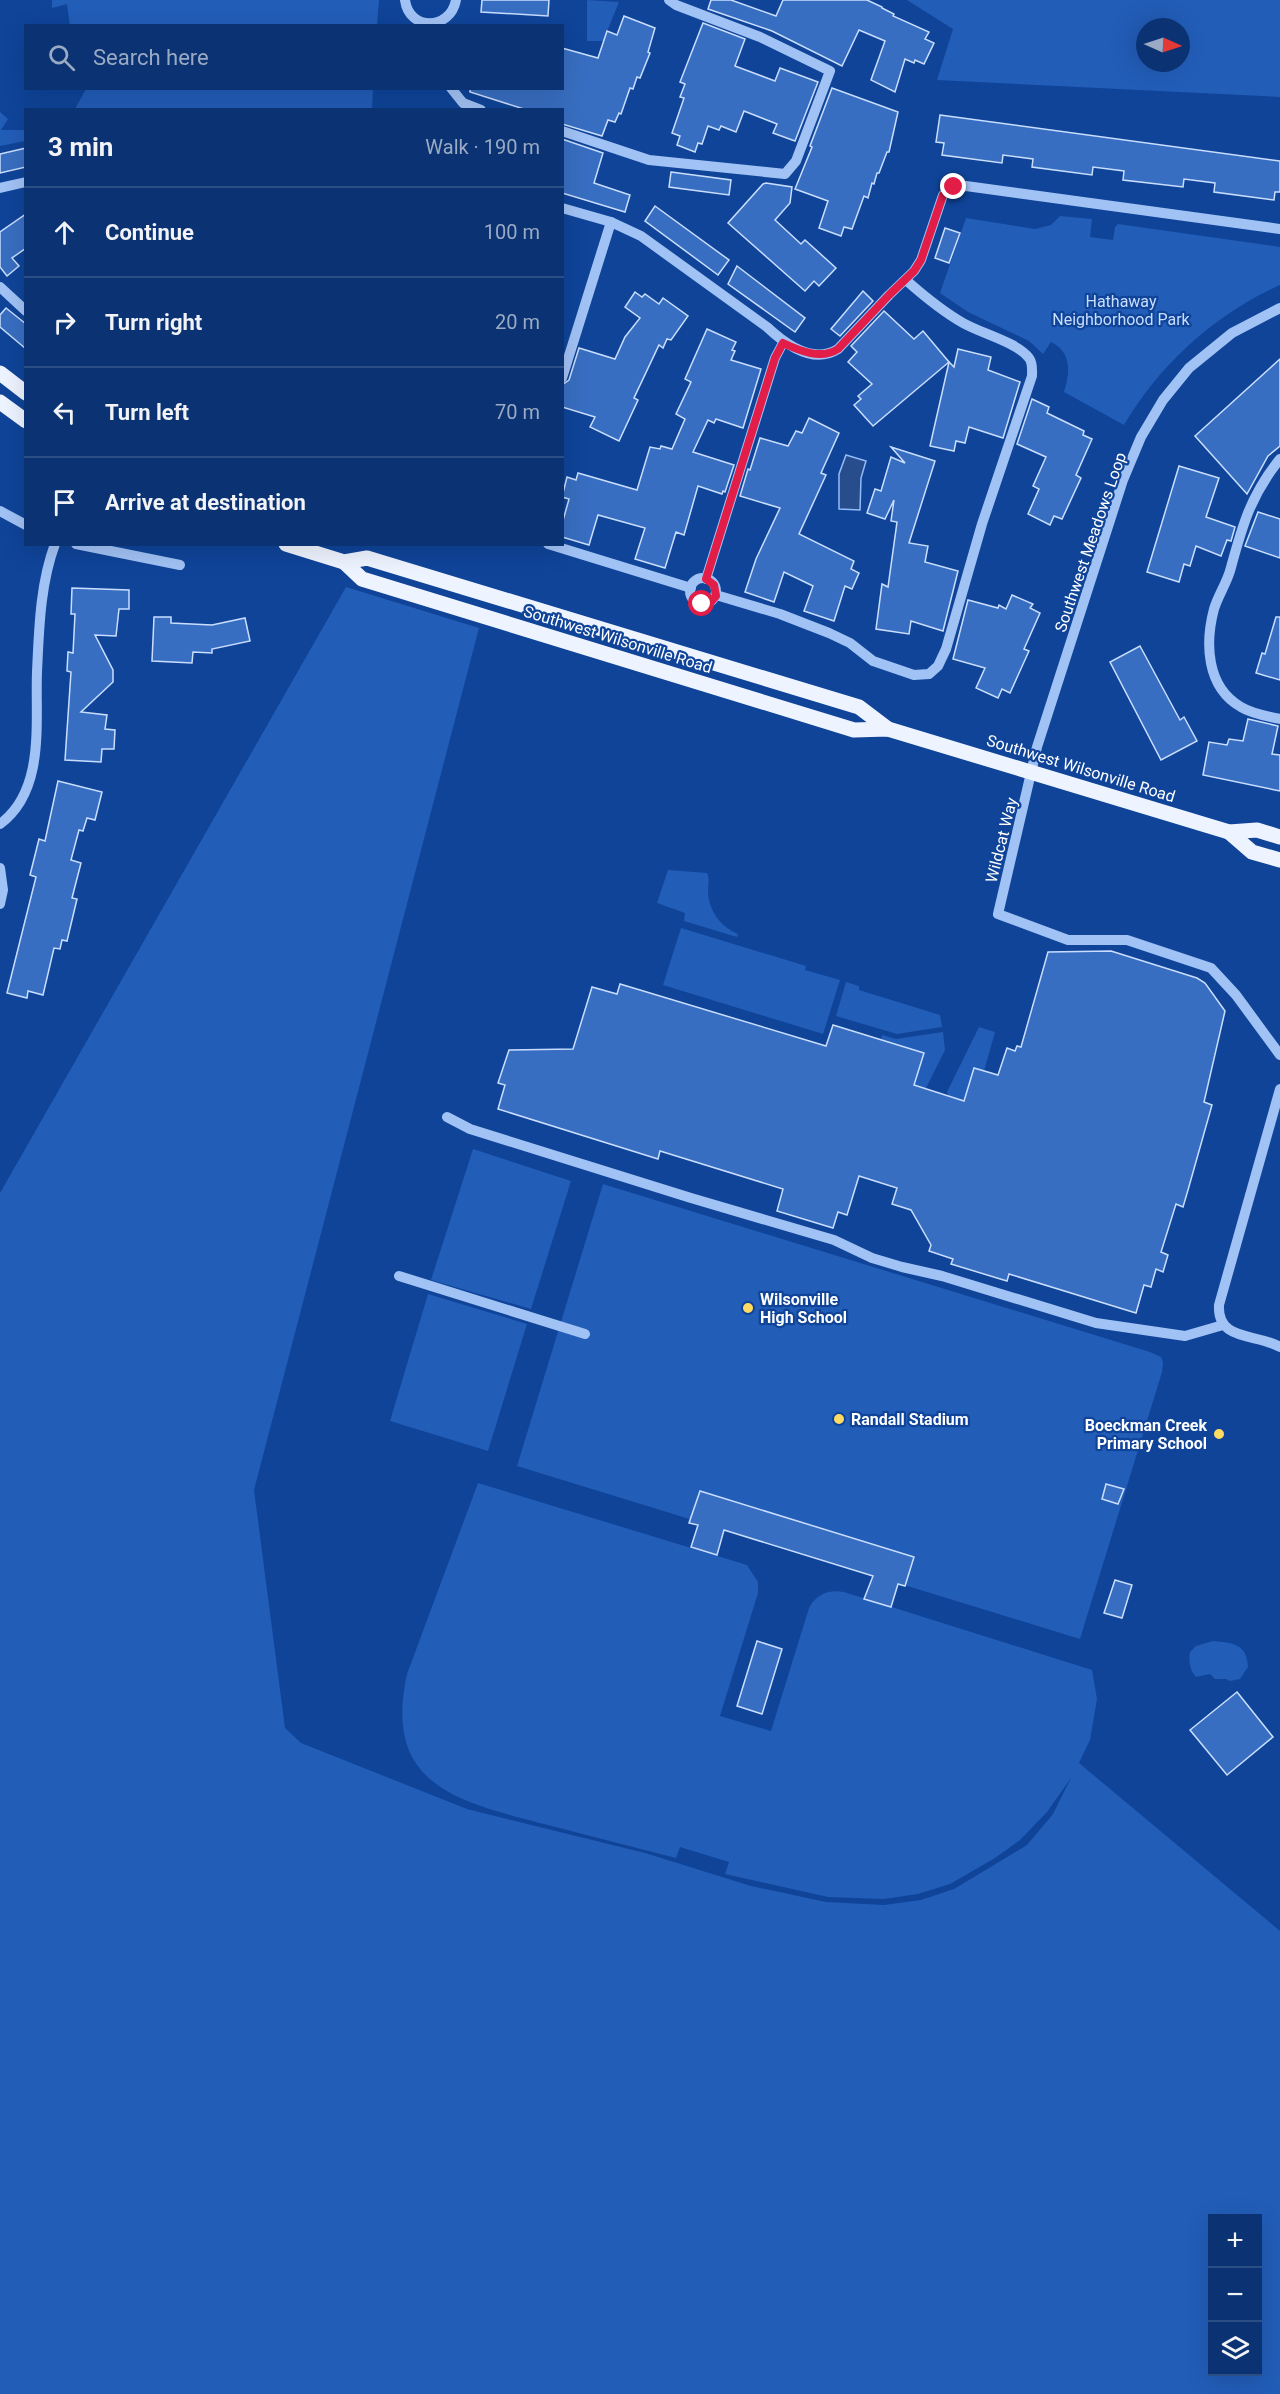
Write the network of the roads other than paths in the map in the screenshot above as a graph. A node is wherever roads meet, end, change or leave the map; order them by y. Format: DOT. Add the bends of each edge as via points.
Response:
graph roads {
  1 [pos="405,0"];
  2 [pos="456,0"];
  3 [pos="669,0"];
  4 [pos="429,24"];
  5 [pos="437,24"];
  6 [pos="453,90"];
  7 [pos="476,108"];
  8 [pos="564,132"];
  9 [pos="24,183"];
  10 [pos="0,188"];
  11 [pos="564,209"];
  12 [pos="611,222"];
  13 [pos="1280,229"];
  14 [pos="907,280"];
  15 [pos="0,287"];
  16 [pos="1280,308"];
  17 [pos="24,309"];
  18 [pos="783,343"];
  19 [pos="564,372"];
  20 [pos="0,373"];
  21 [pos="24,391"];
  22 [pos="0,402"];
  23 [pos="24,420"];
  24 [pos="1280,459"];
  25 [pos="0,511"];
  26 [pos="24,524"];
  27 [pos="54,546"];
  28 [pos="86,546"];
  29 [pos="299,546"];
  30 [pos="554,546"];
  31 [pos="318,549"];
  32 [pos="344,561"];
  33 [pos="180,565"];
  34 [pos="706,579"];
  35 [pos="691,588"];
  36 [pos="716,596"];
  37 [pos="1280,719"];
  38 [pos="888,729"];
  39 [pos="1033,773"];
  40 [pos="0,824"];
  41 [pos="1229,832"];
  42 [pos="1280,837"];
  43 [pos="1280,860"];
  44 [pos="0,868"];
  45 [pos="0,904"];
  46 [pos="1280,1055"];
  47 [pos="1280,1089"];
  48 [pos="447,1117"];
  49 [pos="399,1275"];
  50 [pos="1223,1325"];
  51 [pos="585,1334"];
  52 [pos="1280,1347"];
  1 -- 4 [label="street" via="415,19"];
  2 -- 5 [label="street" via="448,17"];
  3 -- 8 [label="street" via="830,71 796,161 785,174 649,160"];
  6 -- 7 [label="street" via="463,103"];
  9 -- 10 [label="street"];
  11 -- 12 [label="street"];
  12 -- 18 [label="street" via="641,236 767,327"];
  12 -- 19 [label="street"];
  13 -- 14 [label="street" via="960,186 943,195 921,260"];
  14 -- 18 [label="street" via="833,353 806,353"];
  14 -- 36 [label="street" via="945,312 1028,356 1032,365 1032,376 938,666 929,674 914,675 873,661 829,633"];
  15 -- 17 [label="street"];
  16 -- 39 [label="street, Southwest Meadows Loop" via="1232,333 1190,368 1163,400 1142,437 1123,480 1037,747"];
  18 -- 34 [label="street"];
  20 -- 21 [label="main road"];
  22 -- 23 [label="main road"];
  24 -- 37 [label="street" via="1252,501 1239,532 1230,571 1214,608 1208,651 1216,680 1226,695 1241,707"];
  25 -- 26 [label="street"];
  27 -- 40 [label="street" via="41,611 32,769 20,800"];
  28 -- 33 [label="street"];
  29 -- 31 [label="main road, Southwest Wilsonville Road"];
  30 -- 35 [label="street"];
  31 -- 32 [label="main road, Southwest Wilsonville Road"];
  32 -- 38 [label="main road, Southwest Wilsonville Road" via="367,558 859,707"];
  32 -- 38 [label="main road, Southwest Wilsonville Road" via="362,579 764,704 854,730"];
  34 -- 35 [label="street" via="696,580"];
  34 -- 36 [label="street" via="714,585"];
  35 -- 36 [label="street" via="692,599 699,604"];
  38 -- 39 [label="main road, Southwest Wilsonville Road"];
  39 -- 41 [label="main road, Southwest Wilsonville Road"];
  39 -- 46 [label="street, Wildcat Way" via="998,914 1068,940 1127,939 1211,968"];
  41 -- 42 [label="main road, Southwest Wilsonville Road" via="1257,830"];
  41 -- 43 [label="main road, Southwest Wilsonville Road" via="1252,852"];
  44 -- 45 [label="street"];
  47 -- 50 [label="street" via="1219,1305"];
  48 -- 50 [label="street" via="470,1129 834,1240 872,1258 1096,1323 1185,1336"];
  49 -- 51 [label="street"];
  50 -- 52 [label="street"];
}
